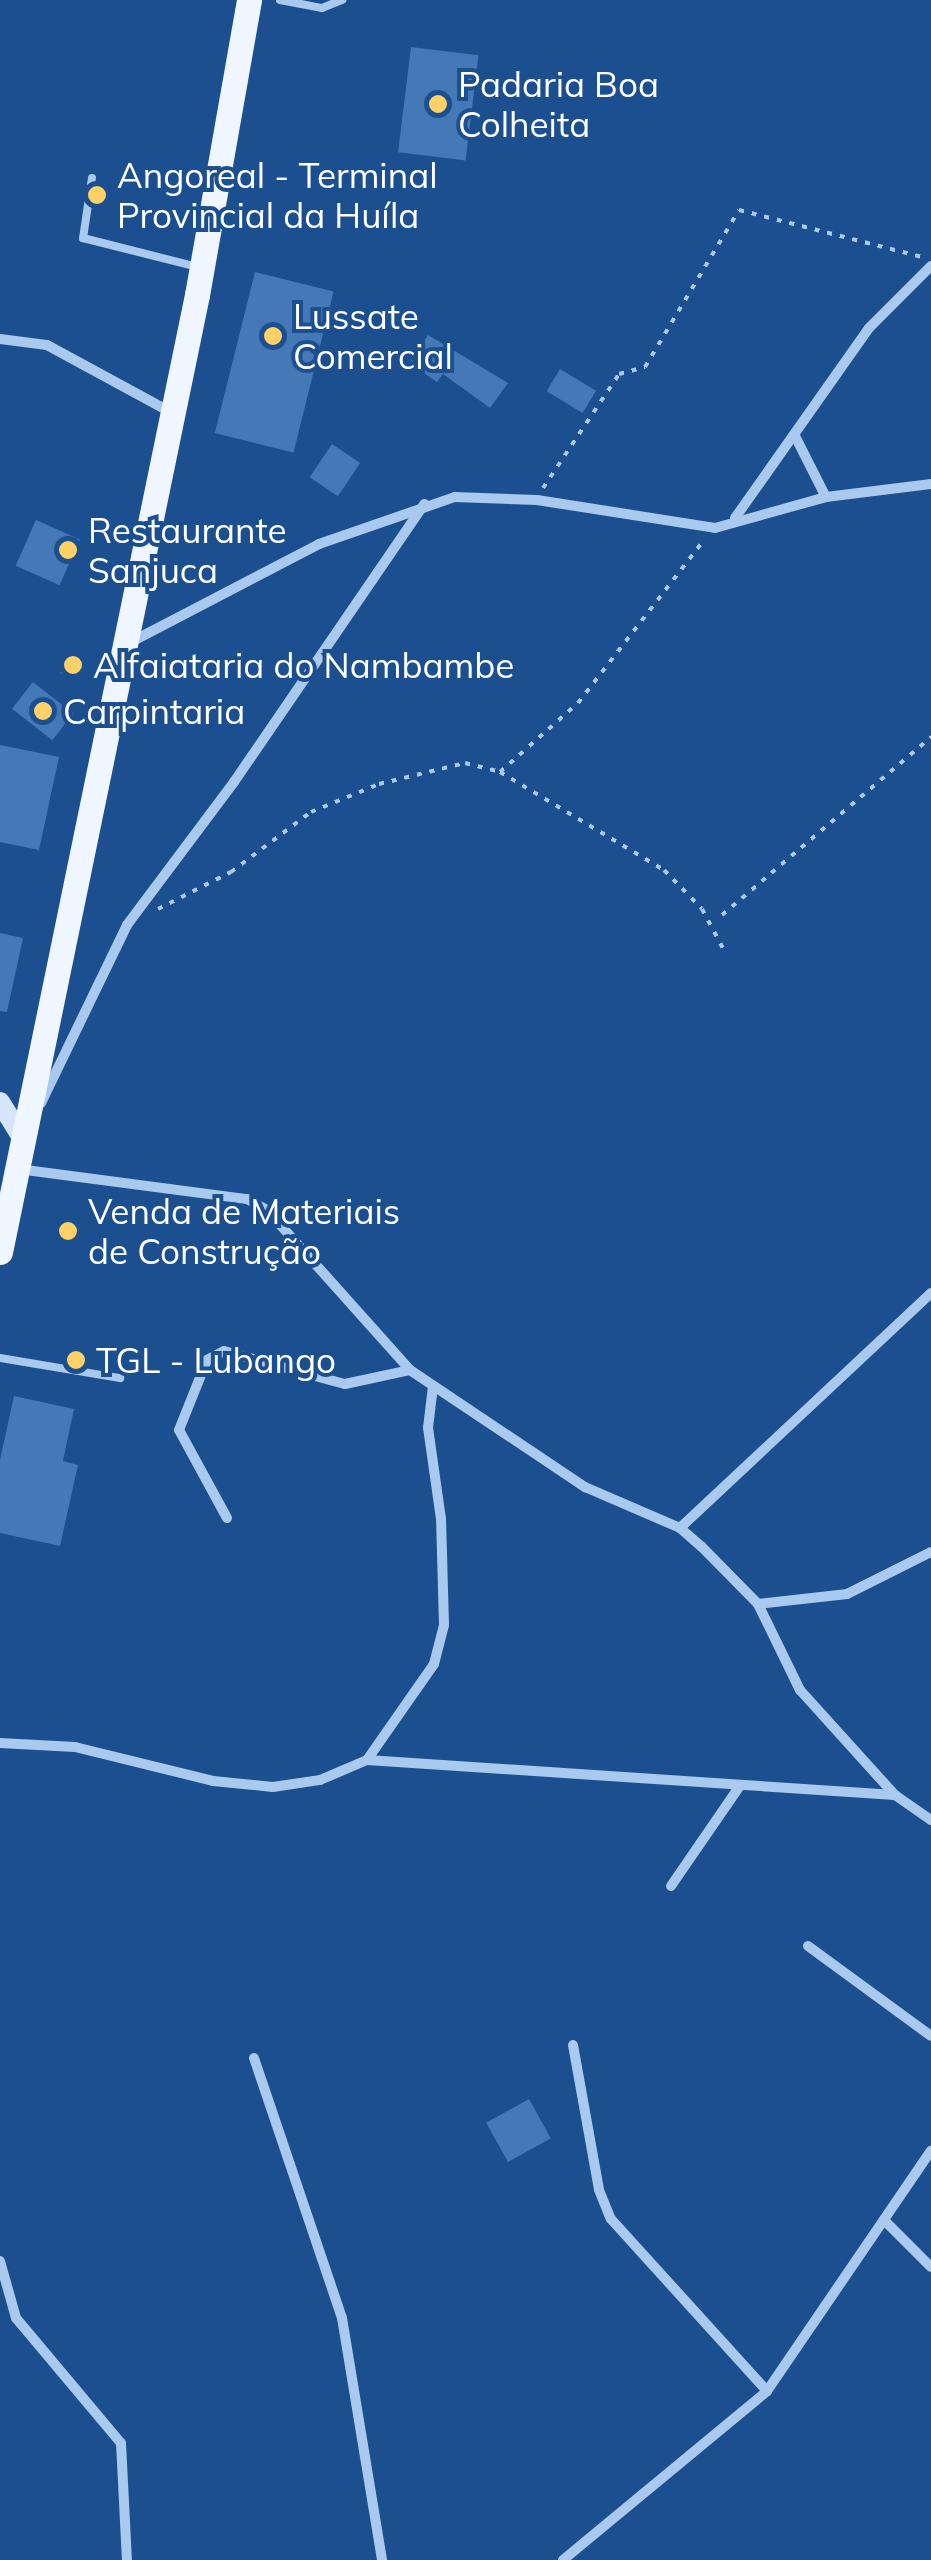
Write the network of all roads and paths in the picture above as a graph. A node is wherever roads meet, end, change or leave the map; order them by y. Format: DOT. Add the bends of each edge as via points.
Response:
graph roads {
  1 [pos="249,0"];
  2 [pos="280,0"];
  3 [pos="342,0"];
  4 [pos="92,178"];
  5 [pos="929,262"];
  6 [pos="202,268"];
  7 [pos="0,339"];
  8 [pos="172,414"];
  9 [pos="795,436"];
  10 [pos="931,484"];
  11 [pos="540,492"];
  12 [pos="826,498"];
  13 [pos="425,503"];
  14 [pos="735,518"];
  15 [pos="715,528"];
  16 [pos="125,644"];
  17 [pos="931,737"];
  18 [pos="500,772"];
  19 [pos="722,915"];
  20 [pos="126,925"];
  21 [pos="726,954"];
  22 [pos="0,1102"];
  23 [pos="12,1133"];
  24 [pos="17,1168"];
  25 [pos="0,1252"];
  26 [pos="931,1293"];
  27 [pos="0,1358"];
  28 [pos="410,1370"];
  29 [pos="120,1378"];
  30 [pos="433,1386"];
  31 [pos="227,1518"];
  32 [pos="680,1528"];
  33 [pos="931,1552"];
  34 [pos="758,1604"];
  35 [pos="0,1744"];
  36 [pos="367,1760"];
  37 [pos="739,1787"];
  38 [pos="895,1795"];
  39 [pos="931,1820"];
  40 [pos="671,1886"];
  41 [pos="808,1946"];
  42 [pos="931,2036"];
  43 [pos="572,2046"];
  44 [pos="254,2058"];
  45 [pos="931,2151"];
  46 [pos="885,2221"];
  47 [pos="0,2261"];
  48 [pos="931,2267"];
  49 [pos="767,2390"];
  50 [pos="127,2560"];
  51 [pos="382,2560"];
  52 [pos="563,2560"];
  1 -- 6 [label="main road"];
  2 -- 3 [label="lane" via="322,8"];
  4 -- 6 [label="lane" via="83,238"];
  5 -- 9 [label="street" via="869,328"];
  5 -- 11 [label="path" via="739,210 644,367 619,374"];
  6 -- 8 [label="main road"];
  7 -- 8 [label="street" via="47,345"];
  8 -- 16 [label="main road"];
  9 -- 12 [label="street"];
  9 -- 14 [label="street"];
  10 -- 12 [label="street"];
  12 -- 14 [label="street"];
  13 -- 15 [label="street" via="456,497 537,500"];
  13 -- 16 [label="street" via="319,544"];
  13 -- 20 [label="street" via="234,782"];
  14 -- 15 [label="street"];
  15 -- 18 [label="path" via="578,702"];
  16 -- 23 [label="main road"];
  17 -- 19 [label="path"];
  18 -- 20 [label="path" via="465,763 344,798 310,812 231,872"];
  18 -- 21 [label="path" via="664,870 702,909"];
  20 -- 23 [label="street"];
  22 -- 23 [label="street"];
  23 -- 24 [label="main road"];
  24 -- 25 [label="main road"];
  24 -- 28 [label="street" via="246,1199 283,1223 343,1301"];
  26 -- 32 [label="street"];
  27 -- 29 [label="lane"];
  28 -- 30 [label="street"];
  28 -- 31 [label="street" via="345,1384 224,1351 207,1360 178,1430"];
  30 -- 32 [label="street" via="584,1487"];
  30 -- 36 [label="street" via="428,1428 441,1519 444,1625 434,1664"];
  32 -- 34 [label="street"];
  33 -- 34 [label="street" via="847,1594"];
  34 -- 38 [label="street" via="800,1690"];
  35 -- 36 [label="street" via="75,1747 214,1781 273,1786 320,1780"];
  36 -- 37 [label="street"];
  37 -- 38 [label="street"];
  37 -- 40 [label="street"];
  38 -- 39 [label="street"];
  41 -- 42 [label="street"];
  43 -- 49 [label="street" via="598,2190 611,2219"];
  44 -- 51 [label="street" via="342,2318"];
  45 -- 46 [label="street"];
  46 -- 48 [label="street"];
  46 -- 49 [label="street"];
  47 -- 50 [label="street" via="16,2318 121,2442"];
  49 -- 52 [label="street"];
}
